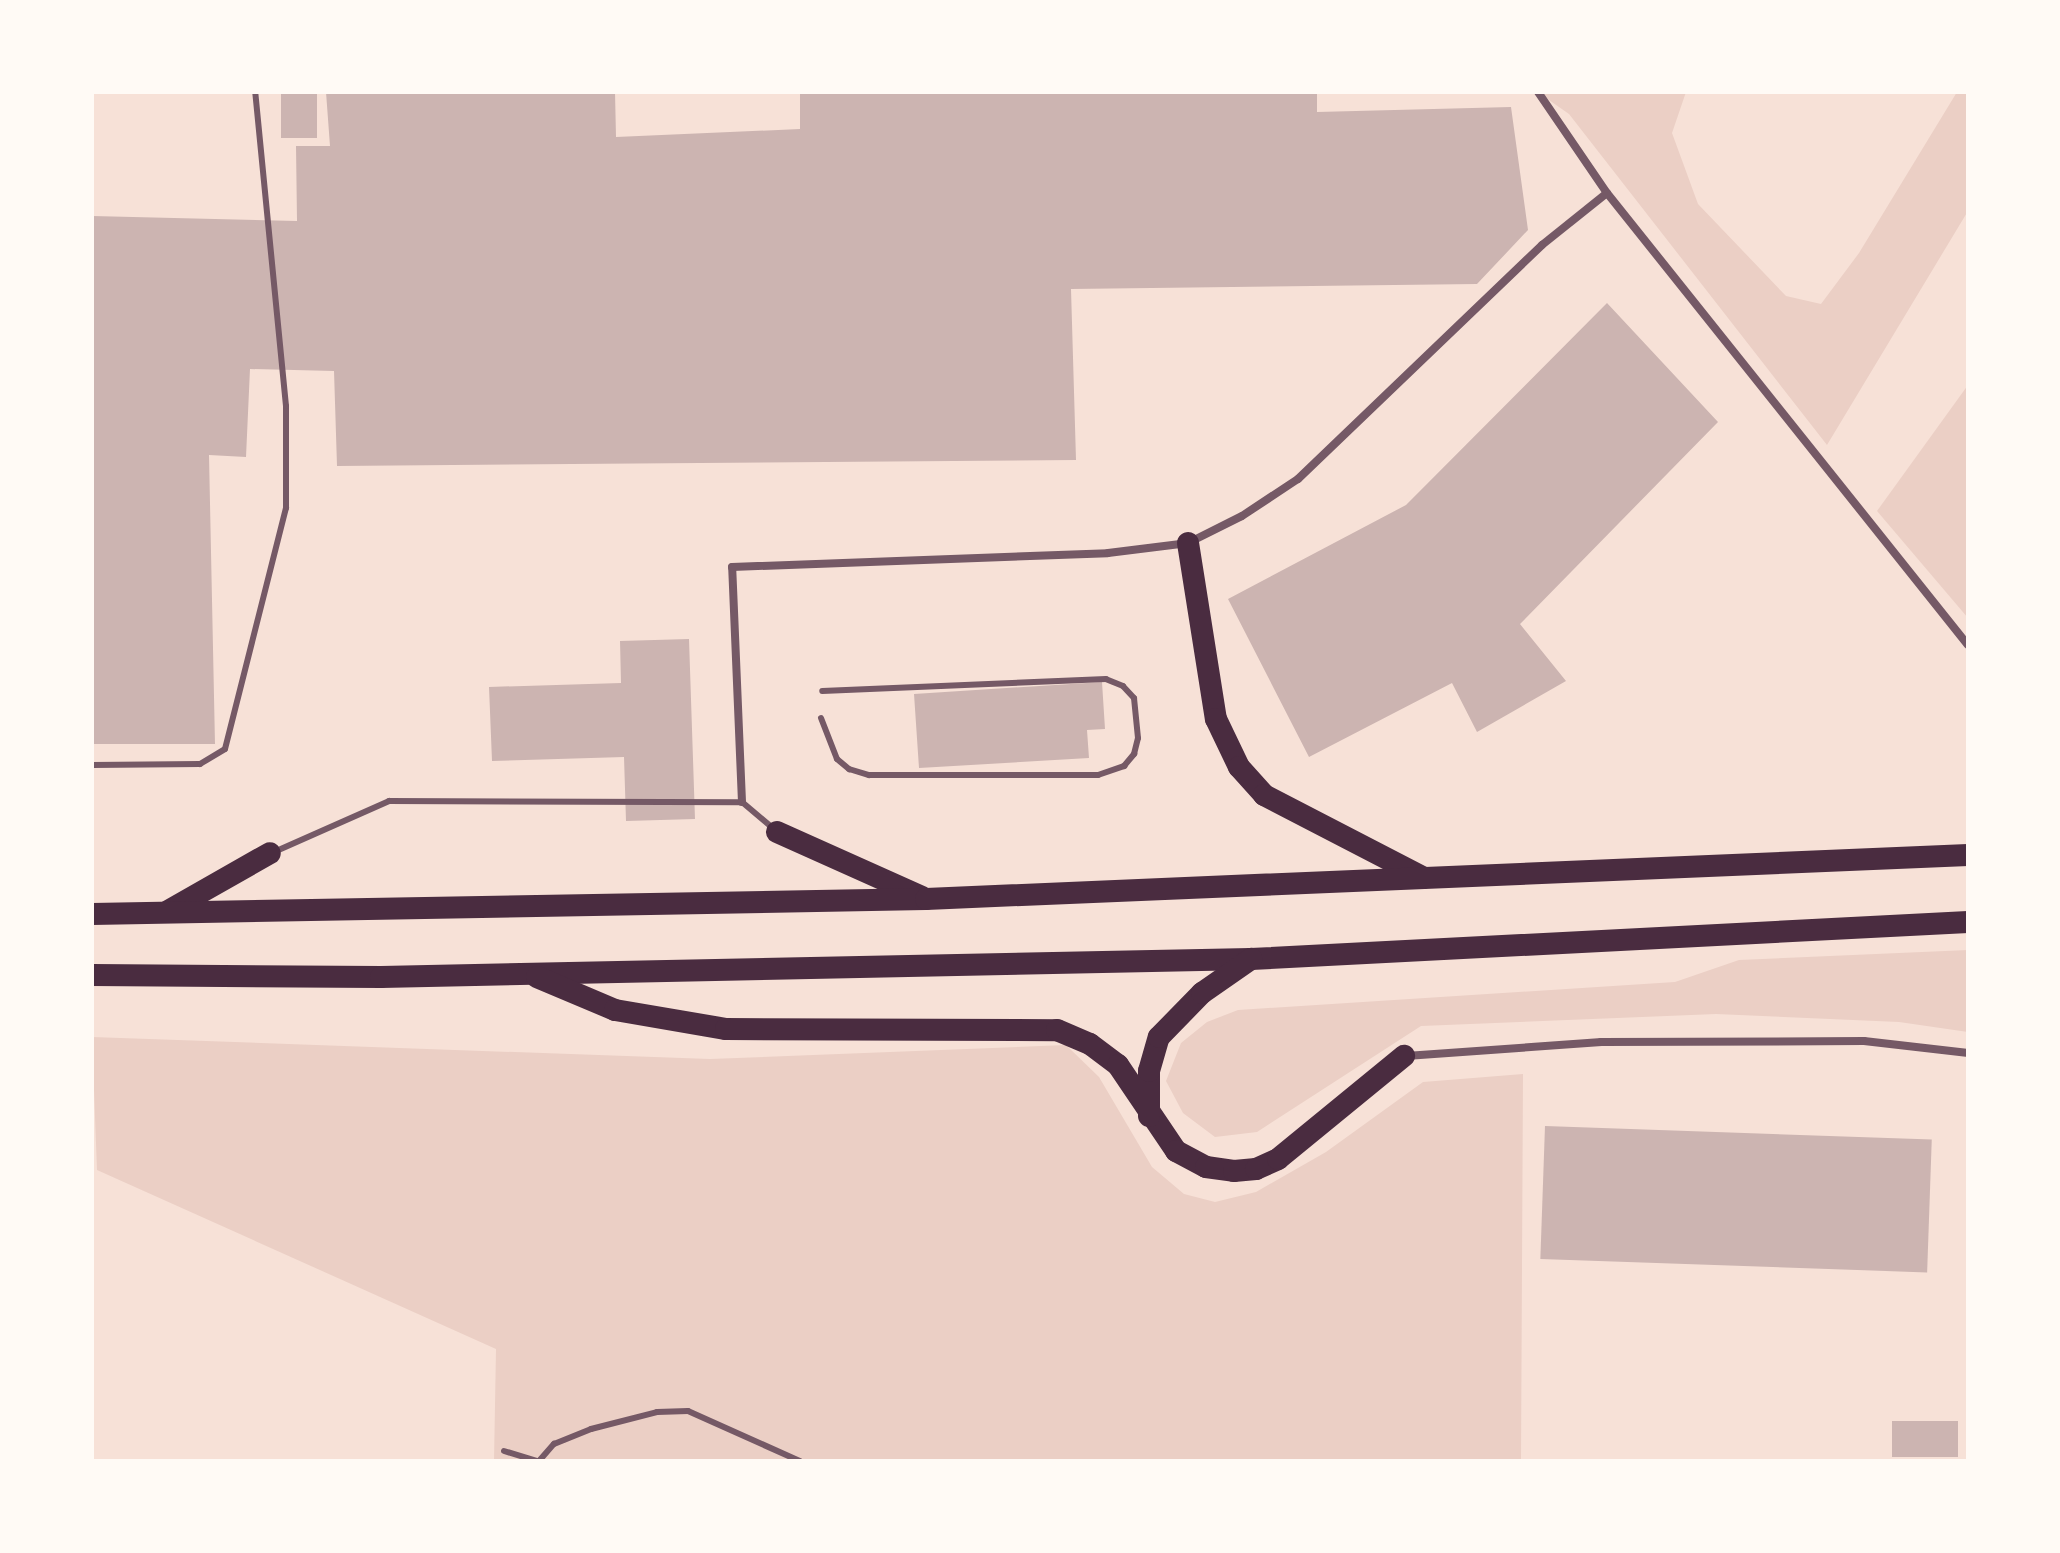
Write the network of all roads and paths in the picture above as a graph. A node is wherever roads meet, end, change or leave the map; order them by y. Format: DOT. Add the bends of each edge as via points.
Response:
graph roads {
  1 [pos="255,92"];
  2 [pos="1539,92"];
  3 [pos="1607,193"];
  4 [pos="1188,543"];
  5 [pos="1968,645"];
  6 [pos="822,691"];
  7 [pos="821,718"];
  8 [pos="92,765"];
  9 [pos="742,802"];
  10 [pos="777,832"];
  11 [pos="270,853"];
  12 [pos="1968,855"];
  13 [pos="1425,878"];
  14 [pos="926,899"];
  15 [pos="92,914"];
  16 [pos="164,914"];
  17 [pos="1968,922"];
  18 [pos="1251,959"];
  19 [pos="528,973"];
  20 [pos="92,975"];
  21 [pos="1968,1053"];
  22 [pos="1404,1056"];
  23 [pos="1149,1117"];
  24 [pos="504,1451"];
  25 [pos="538,1461"];
  26 [pos="800,1461"];
  1 -- 8 [label="lane" via="286,406 286,508 225,749 200,764"];
  2 -- 3 [label="street"];
  3 -- 4 [label="street" via="1542,245 1298,479"];
  3 -- 5 [label="street"];
  4 -- 9 [label="street" via="1108,553 732,567"];
  4 -- 13 [label="highway" via="1216,719 1239,767 1264,795"];
  6 -- 7 [label="lane" via="1106,679 1134,698 1138,738 1124,766 1098,775 869,775 837,759"];
  9 -- 10 [label="lane"];
  9 -- 11 [label="lane" via="389,801"];
  10 -- 14 [label="highway"];
  11 -- 16 [label="highway"];
  12 -- 13 [label="highway"];
  13 -- 14 [label="highway"];
  14 -- 16 [label="highway"];
  15 -- 16 [label="highway"];
  17 -- 18 [label="highway"];
  18 -- 19 [label="highway"];
  18 -- 23 [label="highway" via="1202,993 1159,1037 1149,1071"];
  19 -- 20 [label="highway"];
  19 -- 23 [label="highway" via="615,1010 726,1029 1057,1030 1090,1044 1118,1065"];
  21 -- 22 [label="street" via="1864,1041 1617,1042"];
  22 -- 23 [label="highway" via="1278,1159 1256,1169 1206,1167 1176,1151"];
  24 -- 25 [label="lane"];
  25 -- 26 [label="lane" via="554,1444 591,1429 657,1412 688,1411"];
}
